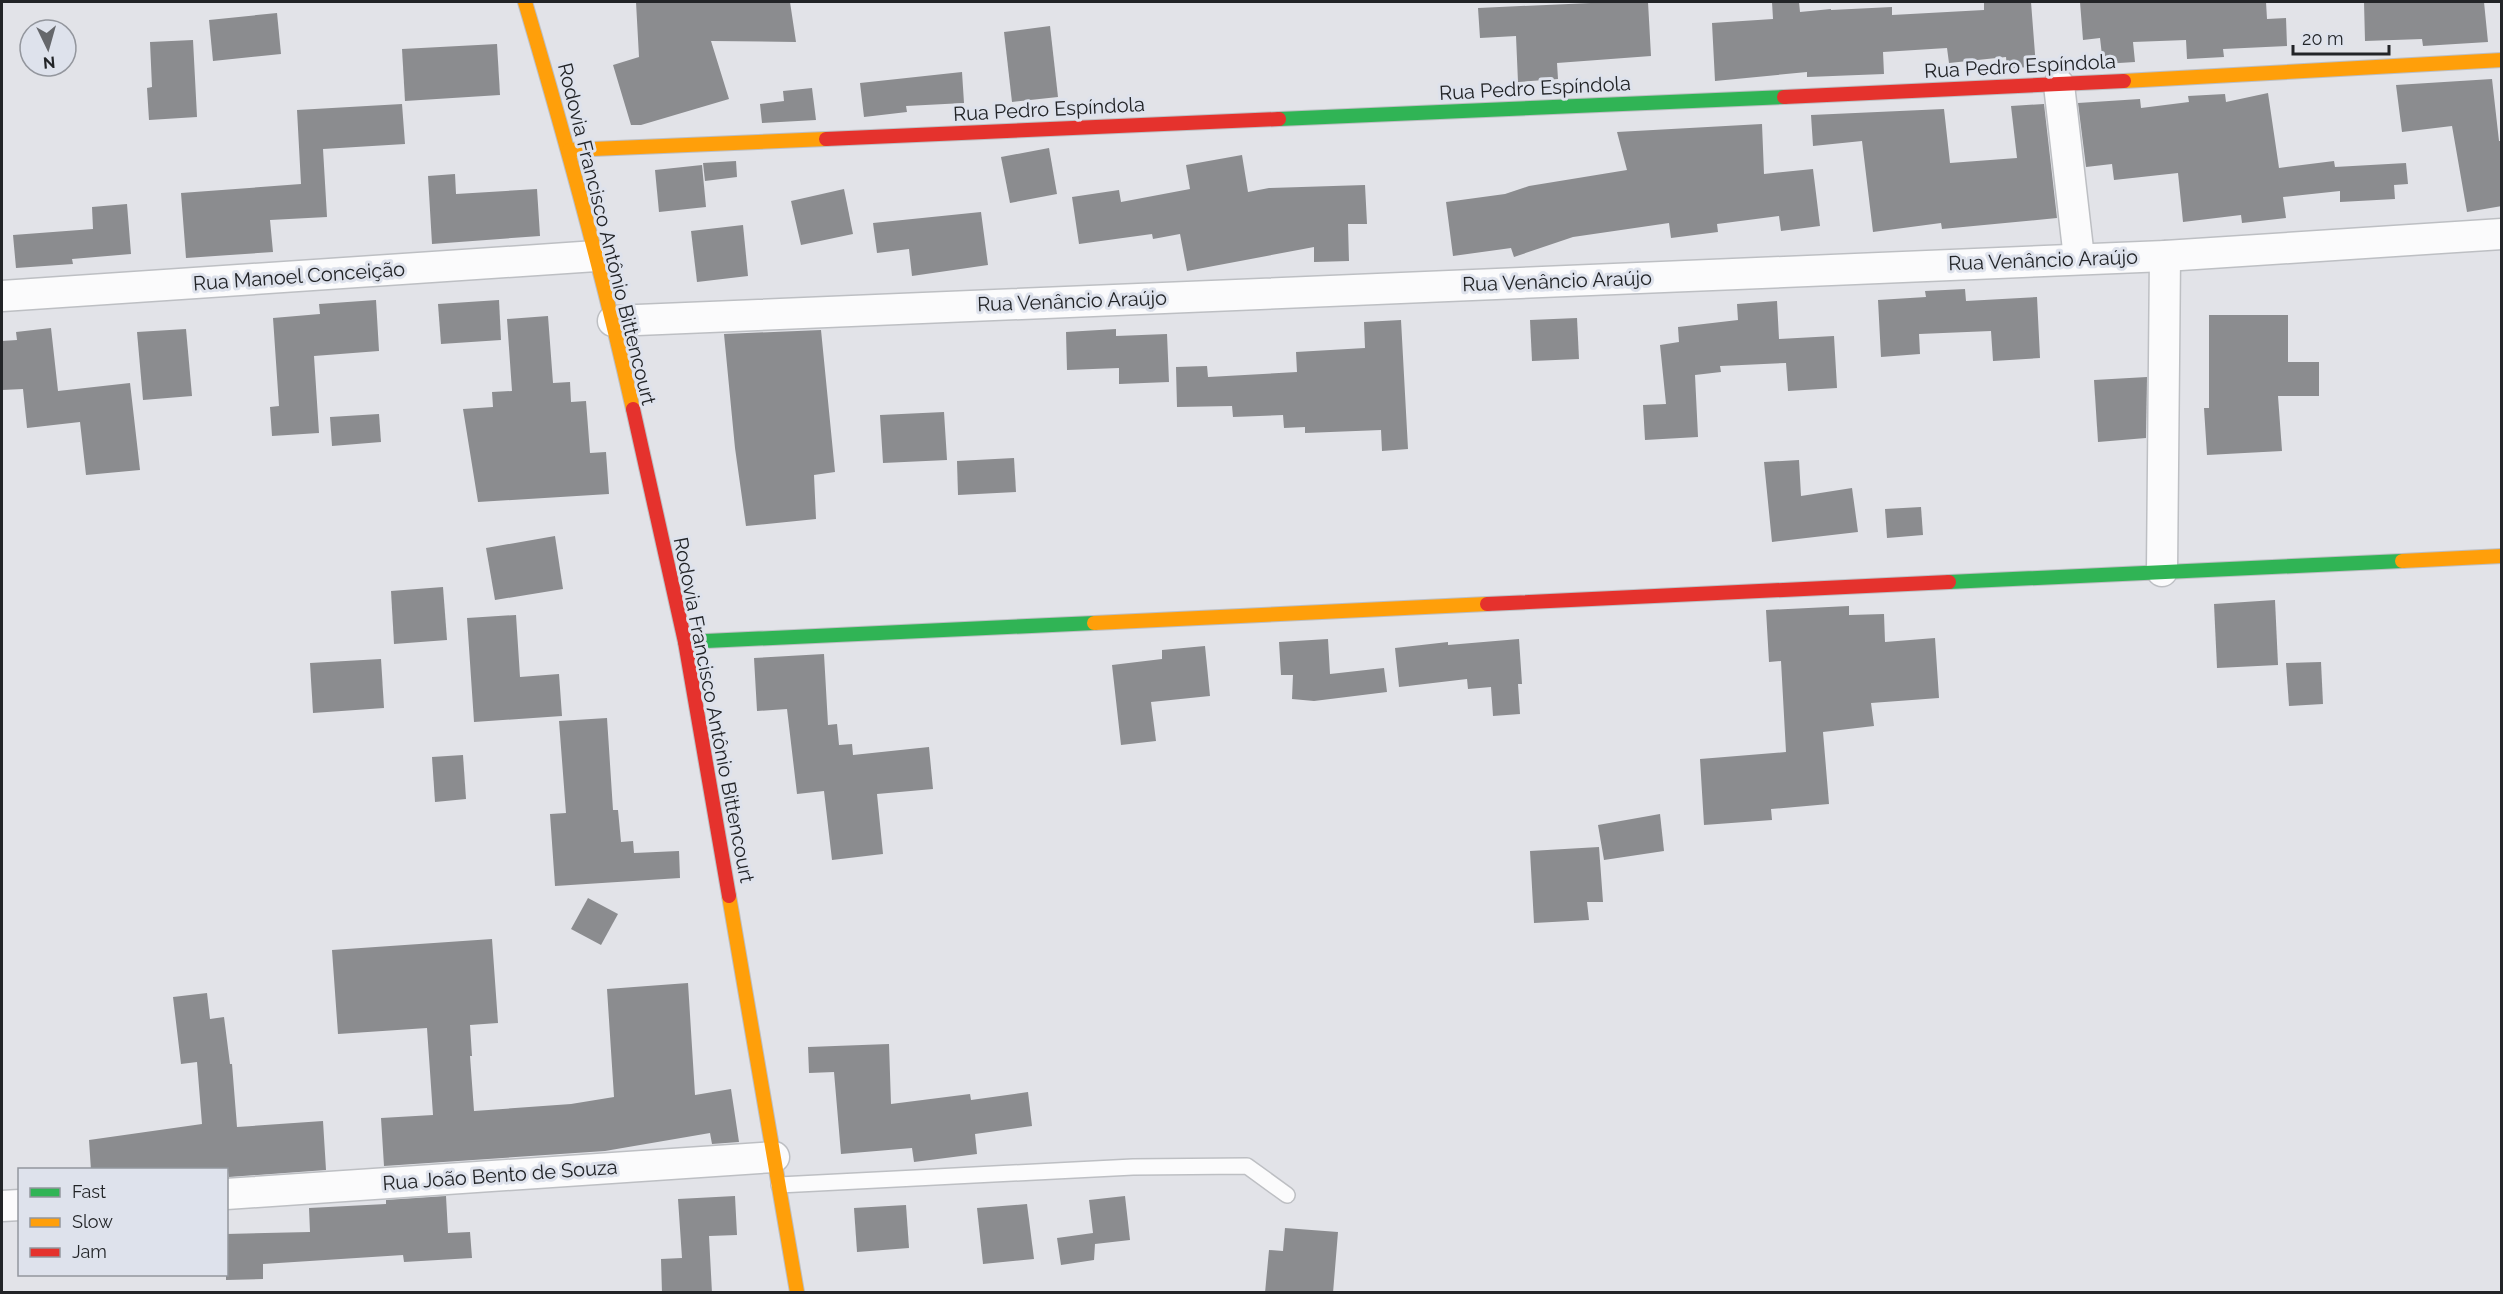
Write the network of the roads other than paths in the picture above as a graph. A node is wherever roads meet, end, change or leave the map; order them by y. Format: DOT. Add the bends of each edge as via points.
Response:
graph roads {
  1 [pos="525,2"];
  2 [pos="2502,60"];
  3 [pos="2059,85"];
  4 [pos="569,150"];
  5 [pos="2502,234"];
  6 [pos="596,256"];
  7 [pos="2165,256"];
  8 [pos="2079,258"];
  9 [pos="2,296"];
  10 [pos="613,321"];
  11 [pos="2502,556"];
  12 [pos="2162,571"];
  13 [pos="685,642"];
  14 [pos="777,1171"];
  15 [pos="228,1194"];
  16 [pos="1287,1195"];
  17 [pos="18,1205"];
  18 [pos="2,1206"];
  19 [pos="796,1293"];
  1 -- 4 [label="street, Rodovia Francisco Antônio Bittencourt"];
  2 -- 3 [label="street, Rua Pedro Espíndola"];
  3 -- 4 [label="street, Rua Pedro Espíndola"];
  3 -- 8 [label="street"];
  4 -- 6 [label="street, Rodovia Francisco Antônio Bittencourt"];
  5 -- 7 [label="street, Rua Venâncio Araújo"];
  6 -- 9 [label="street, Rua Manoel Conceição"];
  6 -- 10 [label="street, Rodovia Francisco Antônio Bittencourt"];
  7 -- 8 [label="street, Rua Venâncio Araújo"];
  7 -- 12 [label="street"];
  8 -- 10 [label="street, Rua Venâncio Araújo"];
  10 -- 13 [label="street, Rodovia Francisco Antônio Bittencourt"];
  11 -- 12 [label="street"];
  12 -- 13 [label="street"];
  13 -- 14 [label="street, Rodovia Francisco Antônio Bittencourt"];
  14 -- 15 [label="street, Rua João Bento de Souza"];
  14 -- 16 [label="lane" via="1247,1166"];
  14 -- 19 [label="street, Rodovia Francisco Antônio Bittencourt"];
  17 -- 18 [label="street"];
}
